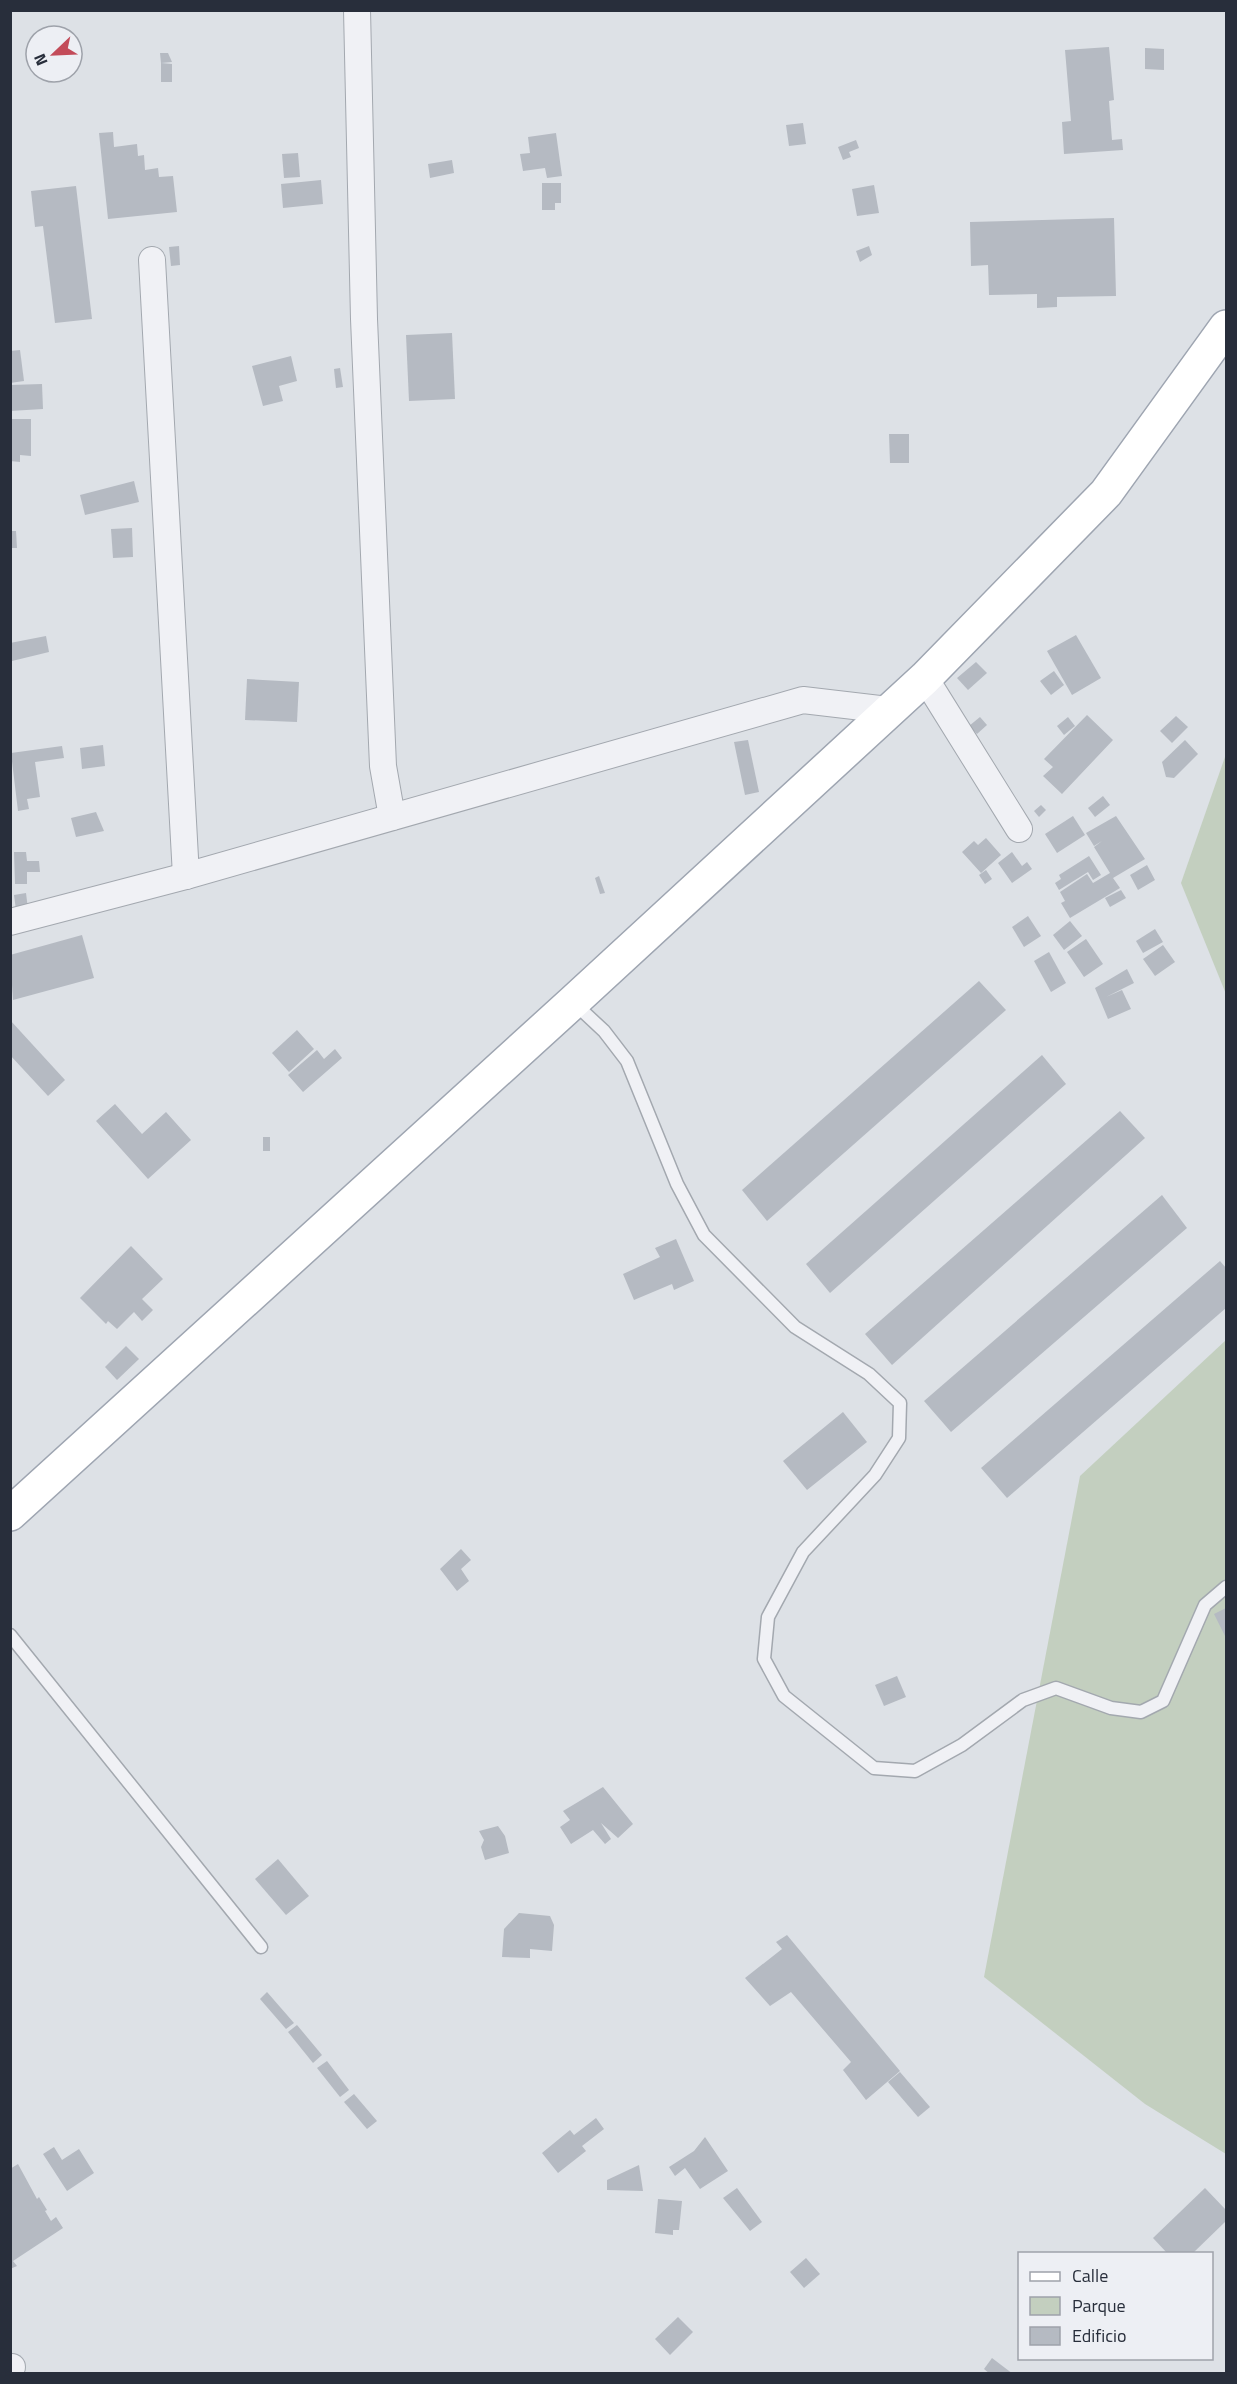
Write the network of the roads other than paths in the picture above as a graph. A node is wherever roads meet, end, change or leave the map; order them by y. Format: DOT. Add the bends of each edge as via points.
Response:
graph roads {
  1 [pos="357,10"];
  2 [pos="152,260"];
  3 [pos="1227,327"];
  4 [pos="925,678"];
  5 [pos="888,710"];
  6 [pos="392,817"];
  7 [pos="1019,829"];
  8 [pos="186,876"];
  9 [pos="10,922"];
  10 [pos="573,1002"];
  11 [pos="10,1514"];
  12 [pos="1227,1587"];
  13 [pos="10,1635"];
  14 [pos="261,1947"];
  1 -- 6 [label="street" via="364,319 383,766"];
  2 -- 8 [label="street"];
  3 -- 4 [label="main road" via="1106,493"];
  4 -- 5 [label="main road"];
  4 -- 7 [label="street"];
  5 -- 6 [label="street" via="803,700"];
  5 -- 10 [label="main road"];
  6 -- 8 [label="street"];
  8 -- 9 [label="street"];
  10 -- 11 [label="main road"];
  10 -- 12 [label="lane" via="604,1031 627,1061 677,1184 704,1235 795,1327 869,1374 900,1403 899,1438 875,1475 803,1552 768,1617 764,1659 783,1696 874,1768 915,1771 962,1745 1023,1700 1056,1688 1111,1708 1141,1713 1163,1701 1205,1605"];
  13 -- 14 [label="lane"];
}
